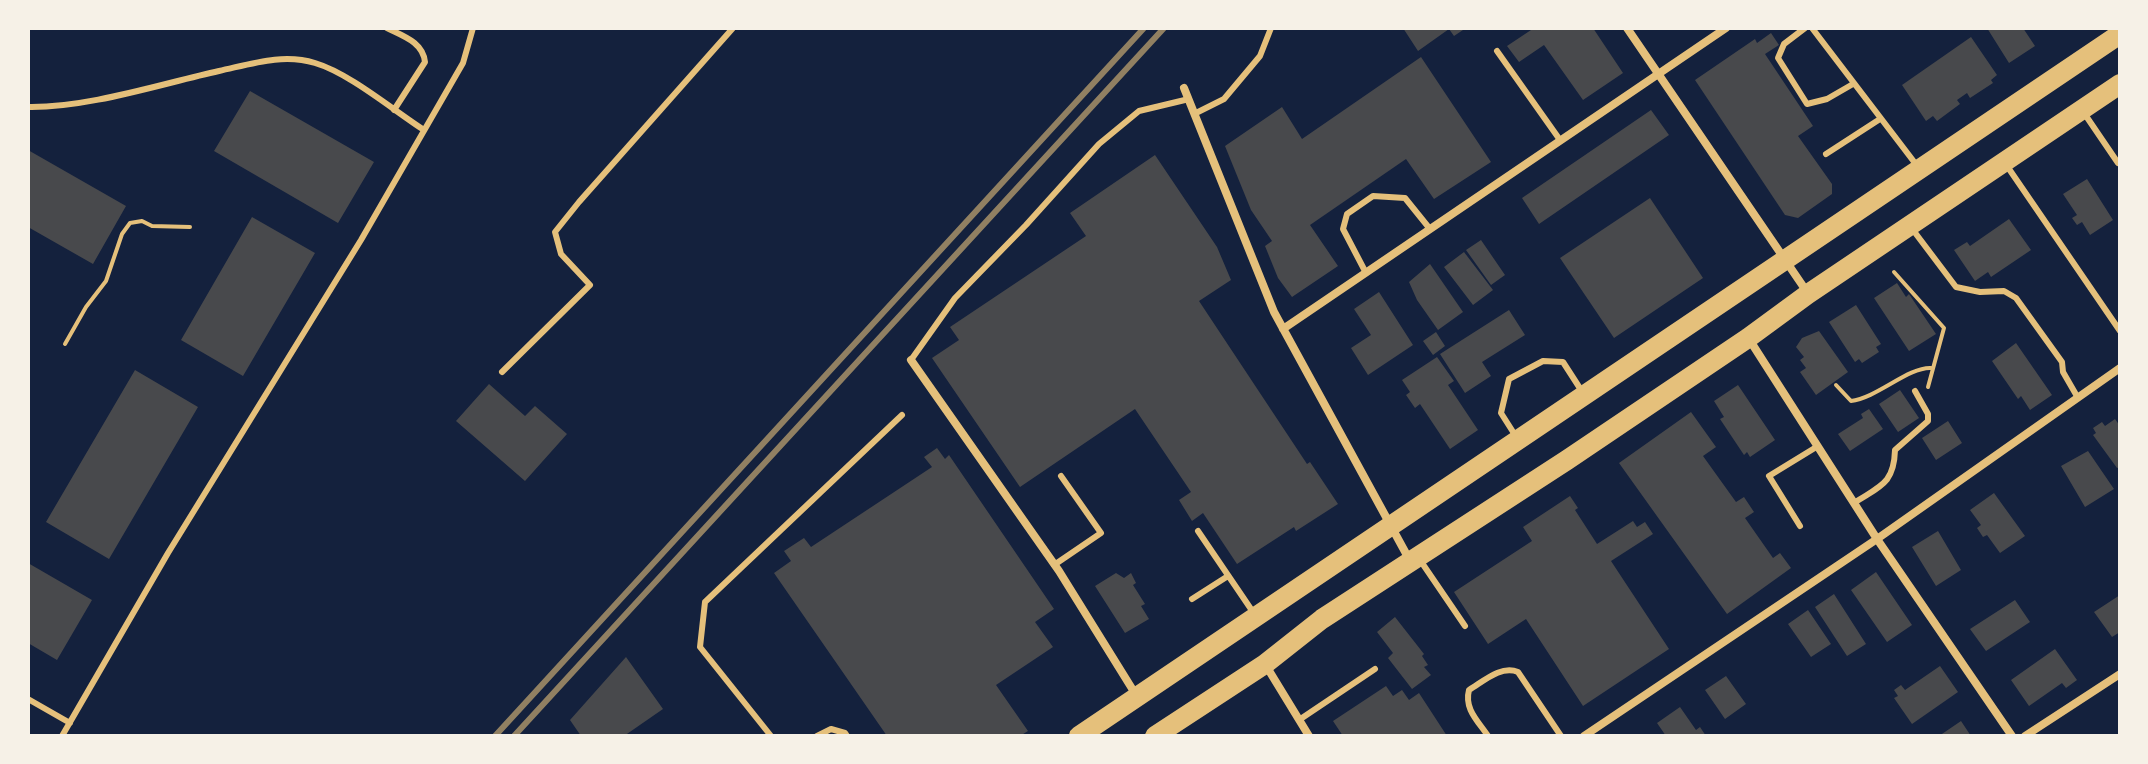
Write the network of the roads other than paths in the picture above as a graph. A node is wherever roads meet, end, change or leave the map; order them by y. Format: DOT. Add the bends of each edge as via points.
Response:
graph roads {
  1 [pos="387,28"];
  2 [pos="473,28"];
  3 [pos="733,28"];
  4 [pos="1271,28"];
  5 [pos="1627,28"];
  6 [pos="1726,28"];
  7 [pos="1805,28"];
  8 [pos="1812,28"];
  9 [pos="2120,34"];
  10 [pos="1497,51"];
  11 [pos="1658,74"];
  12 [pos="1853,84"];
  13 [pos="2120,84"];
  14 [pos="1184,88"];
  15 [pos="1189,99"];
  16 [pos="28,107"];
  17 [pos="394,110"];
  18 [pos="2082,110"];
  19 [pos="1194,114"];
  20 [pos="1880,119"];
  21 [pos="424,130"];
  22 [pos="1560,140"];
  23 [pos="1826,154"];
  24 [pos="2005,163"];
  25 [pos="2118,163"];
  26 [pos="1920,170"];
  27 [pos="1910,227"];
  28 [pos="1430,229"];
  29 [pos="1785,261"];
  30 [pos="1366,273"];
  31 [pos="1808,294"];
  32 [pos="1283,329"];
  33 [pos="2120,331"];
  34 [pos="1748,338"];
  35 [pos="911,360"];
  36 [pos="2120,368"];
  37 [pos="502,372"];
  38 [pos="1915,391"];
  39 [pos="1585,397"];
  40 [pos="2078,398"];
  41 [pos="902,415"];
  42 [pos="1519,441"];
  43 [pos="1818,446"];
  44 [pos="1061,476"];
  45 [pos="1854,503"];
  46 [pos="1800,526"];
  47 [pos="1392,527"];
  48 [pos="1198,531"];
  49 [pos="1877,539"];
  50 [pos="1415,560"];
  51 [pos="1054,565"];
  52 [pos="1228,576"];
  53 [pos="1192,599"];
  54 [pos="1256,617"];
  55 [pos="1465,626"];
  56 [pos="1265,664"];
  57 [pos="1375,669"];
  58 [pos="2120,674"];
  59 [pos="1137,697"];
  60 [pos="28,699"];
  61 [pos="1299,720"];
  62 [pos="70,723"];
  63 [pos="62,736"];
  64 [pos="771,736"];
  65 [pos="817,736"];
  66 [pos="847,736"];
  67 [pos="1079,736"];
  68 [pos="1155,736"];
  69 [pos="1309,736"];
  70 [pos="1488,736"];
  71 [pos="1561,736"];
  72 [pos="1584,736"];
  73 [pos="2012,736"];
  74 [pos="2025,736"];
  1 -- 17 [label="lane" via="415,43 425,56"];
  2 -- 21 [label="lane" via="463,63"];
  3 -- 37 [label="lane" via="555,232 561,254 590,285"];
  4 -- 19 [label="lane" via="1260,56 1224,99"];
  5 -- 11 [label="street"];
  6 -- 11 [label="street"];
  7 -- 12 [label="lane" via="1784,44 1778,58 1807,104"];
  8 -- 12 [label="lane"];
  9 -- 26 [label="main road"];
  10 -- 22 [label="lane"];
  11 -- 22 [label="street"];
  11 -- 29 [label="street"];
  12 -- 20 [label="lane"];
  13 -- 18 [label="main road"];
  14 -- 15 [label="street"];
  15 -- 19 [label="street"];
  15 -- 35 [label="lane" via="1139,111 1099,144 955,298"];
  16 -- 17 [label="lane" via="58,106 279,59 325,66"];
  17 -- 21 [label="lane"];
  18 -- 24 [label="main road"];
  18 -- 25 [label="lane"];
  19 -- 32 [label="street"];
  20 -- 23 [label="lane"];
  20 -- 26 [label="lane"];
  21 -- 62 [label="lane"];
  22 -- 28 [label="street"];
  24 -- 27 [label="main road"];
  24 -- 33 [label="lane"];
  26 -- 29 [label="main road"];
  27 -- 31 [label="main road"];
  27 -- 40 [label="lane" via="1956,287 2004,291 2016,298 2062,362"];
  28 -- 30 [label="street"];
  28 -- 30 [label="lane" via="1405,198 1373,196 1347,214 1343,229"];
  29 -- 31 [label="street"];
  29 -- 39 [label="main road"];
  30 -- 32 [label="street"];
  31 -- 34 [label="main road"];
  32 -- 47 [label="street"];
  34 -- 43 [label="street"];
  34 -- 50 [label="main road"];
  35 -- 51 [label="street"];
  36 -- 40 [label="street"];
  38 -- 45 [label="lane" via="1928,421 1895,450 1895,468 1884,484"];
  39 -- 42 [label="main road"];
  39 -- 42 [label="lane" via="1563,362 1543,361 1509,379 1501,413"];
  40 -- 49 [label="street"];
  41 -- 64 [label="lane" via="705,602 700,647"];
  42 -- 47 [label="main road"];
  43 -- 45 [label="street"];
  43 -- 46 [label="lane" via="1769,476"];
  44 -- 51 [label="lane" via="1101,533"];
  45 -- 49 [label="street"];
  47 -- 50 [label="street"];
  47 -- 54 [label="main road"];
  48 -- 52 [label="lane"];
  49 -- 72 [label="street"];
  49 -- 73 [label="street"];
  50 -- 55 [label="lane"];
  50 -- 56 [label="main road" via="1322,619"];
  51 -- 59 [label="street"];
  52 -- 53 [label="lane"];
  52 -- 54 [label="lane"];
  54 -- 59 [label="main road"];
  56 -- 61 [label="street"];
  56 -- 68 [label="main road"];
  57 -- 61 [label="lane"];
  58 -- 74 [label="street"];
  59 -- 67 [label="main road"];
  60 -- 62 [label="lane"];
  61 -- 69 [label="street"];
  62 -- 63 [label="lane"];
  65 -- 66 [label="lane" via="831,729"];
  70 -- 71 [label="lane" via="1469,709 1469,690 1510,669 1518,672"];
}
